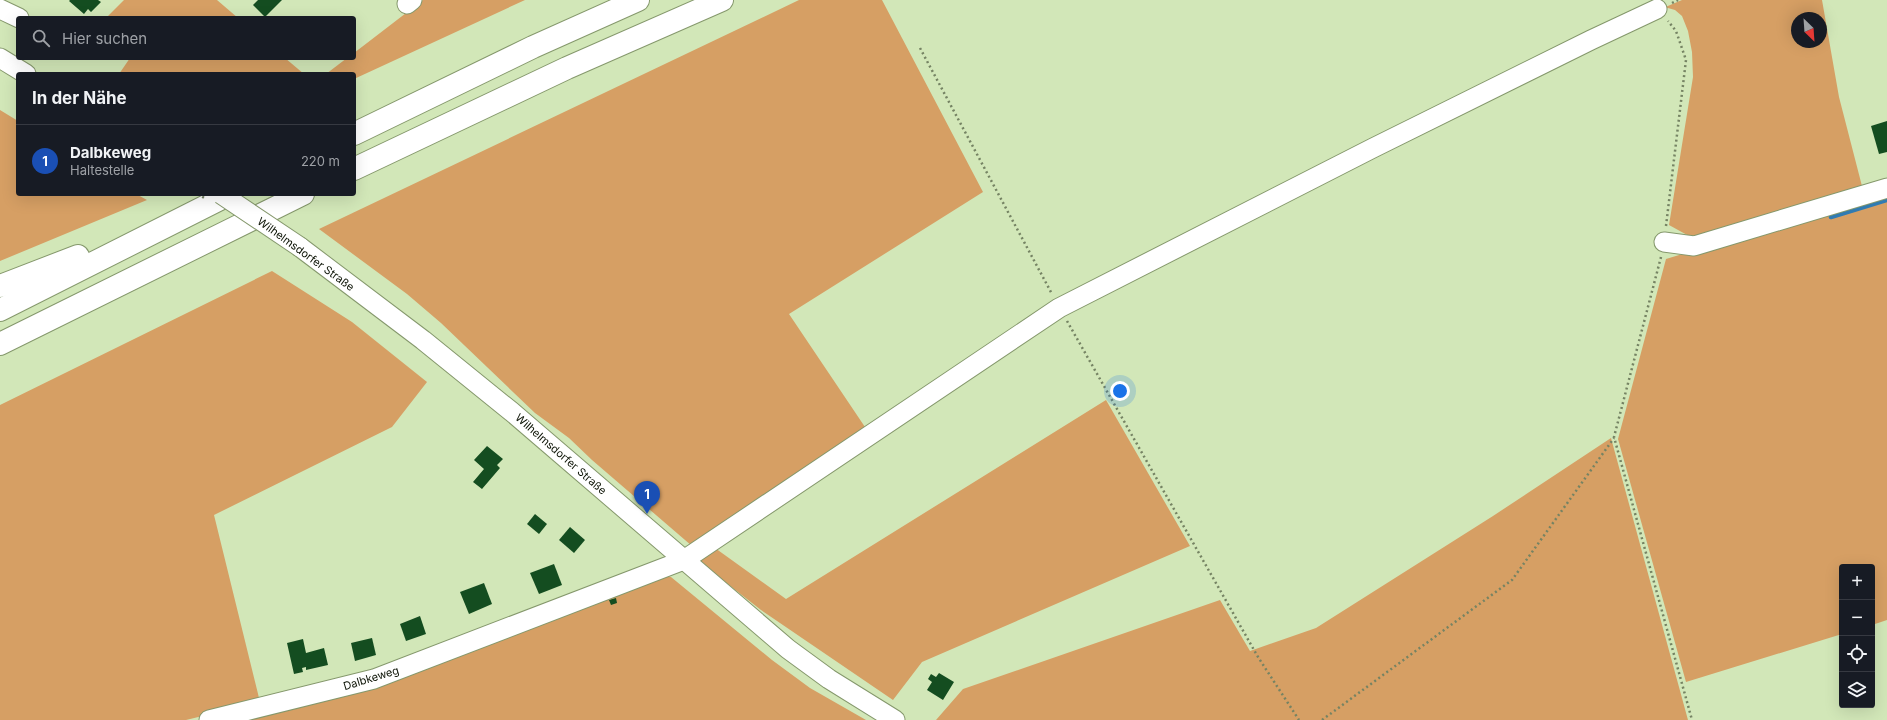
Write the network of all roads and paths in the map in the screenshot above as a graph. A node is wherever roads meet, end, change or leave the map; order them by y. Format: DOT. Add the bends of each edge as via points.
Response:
graph roads {
  1 [pos="638,0"];
  2 [pos="722,0"];
  3 [pos="0,9"];
  4 [pos="1657,9"];
  5 [pos="16,17"];
  6 [pos="920,48"];
  7 [pos="0,58"];
  8 [pos="23,72"];
  9 [pos="356,133"];
  10 [pos="356,168"];
  11 [pos="1887,188"];
  12 [pos="224,196"];
  13 [pos="226,196"];
  14 [pos="299,196"];
  15 [pos="148,234"];
  16 [pos="1664,242"];
  17 [pos="0,286"];
  18 [pos="1060,308"];
  19 [pos="0,310"];
  20 [pos="0,344"];
  21 [pos="1614,437"];
  22 [pos="684,560"];
  23 [pos="209,720"];
  24 [pos="895,720"];
  25 [pos="1299,720"];
  26 [pos="1322,720"];
  27 [pos="1692,720"];
  1 -- 9 [label="highway" via="533,47"];
  2 -- 10 [label="highway" via="567,68"];
  3 -- 5 [label="street"];
  4 -- 16 [label="path" via="1676,31 1686,60"];
  4 -- 18 [label="street, Dalbkeweg" via="1373,148"];
  6 -- 18 [label="path"];
  7 -- 8 [label="street"];
  11 -- 16 [label="street" via="1694,246"];
  12 -- 22 [label="street, Wilhelmsdorfer Straße, bridge" via="300,247 423,340 512,412"];
  13 -- 15 [label="highway"];
  14 -- 20 [label="highway"];
  15 -- 17 [label="highway" via="100,247"];
  15 -- 19 [label="highway"];
  16 -- 21 [label="path"];
  18 -- 22 [label="street, Dalbkeweg"];
  18 -- 25 [label="path" via="1239,624"];
  21 -- 26 [label="path" via="1512,580"];
  21 -- 27 [label="path"];
  22 -- 23 [label="street, Dalbkeweg" via="374,680"];
  22 -- 24 [label="street, Wilhelmsdorfer Straße" via="788,649 829,679"];
}
